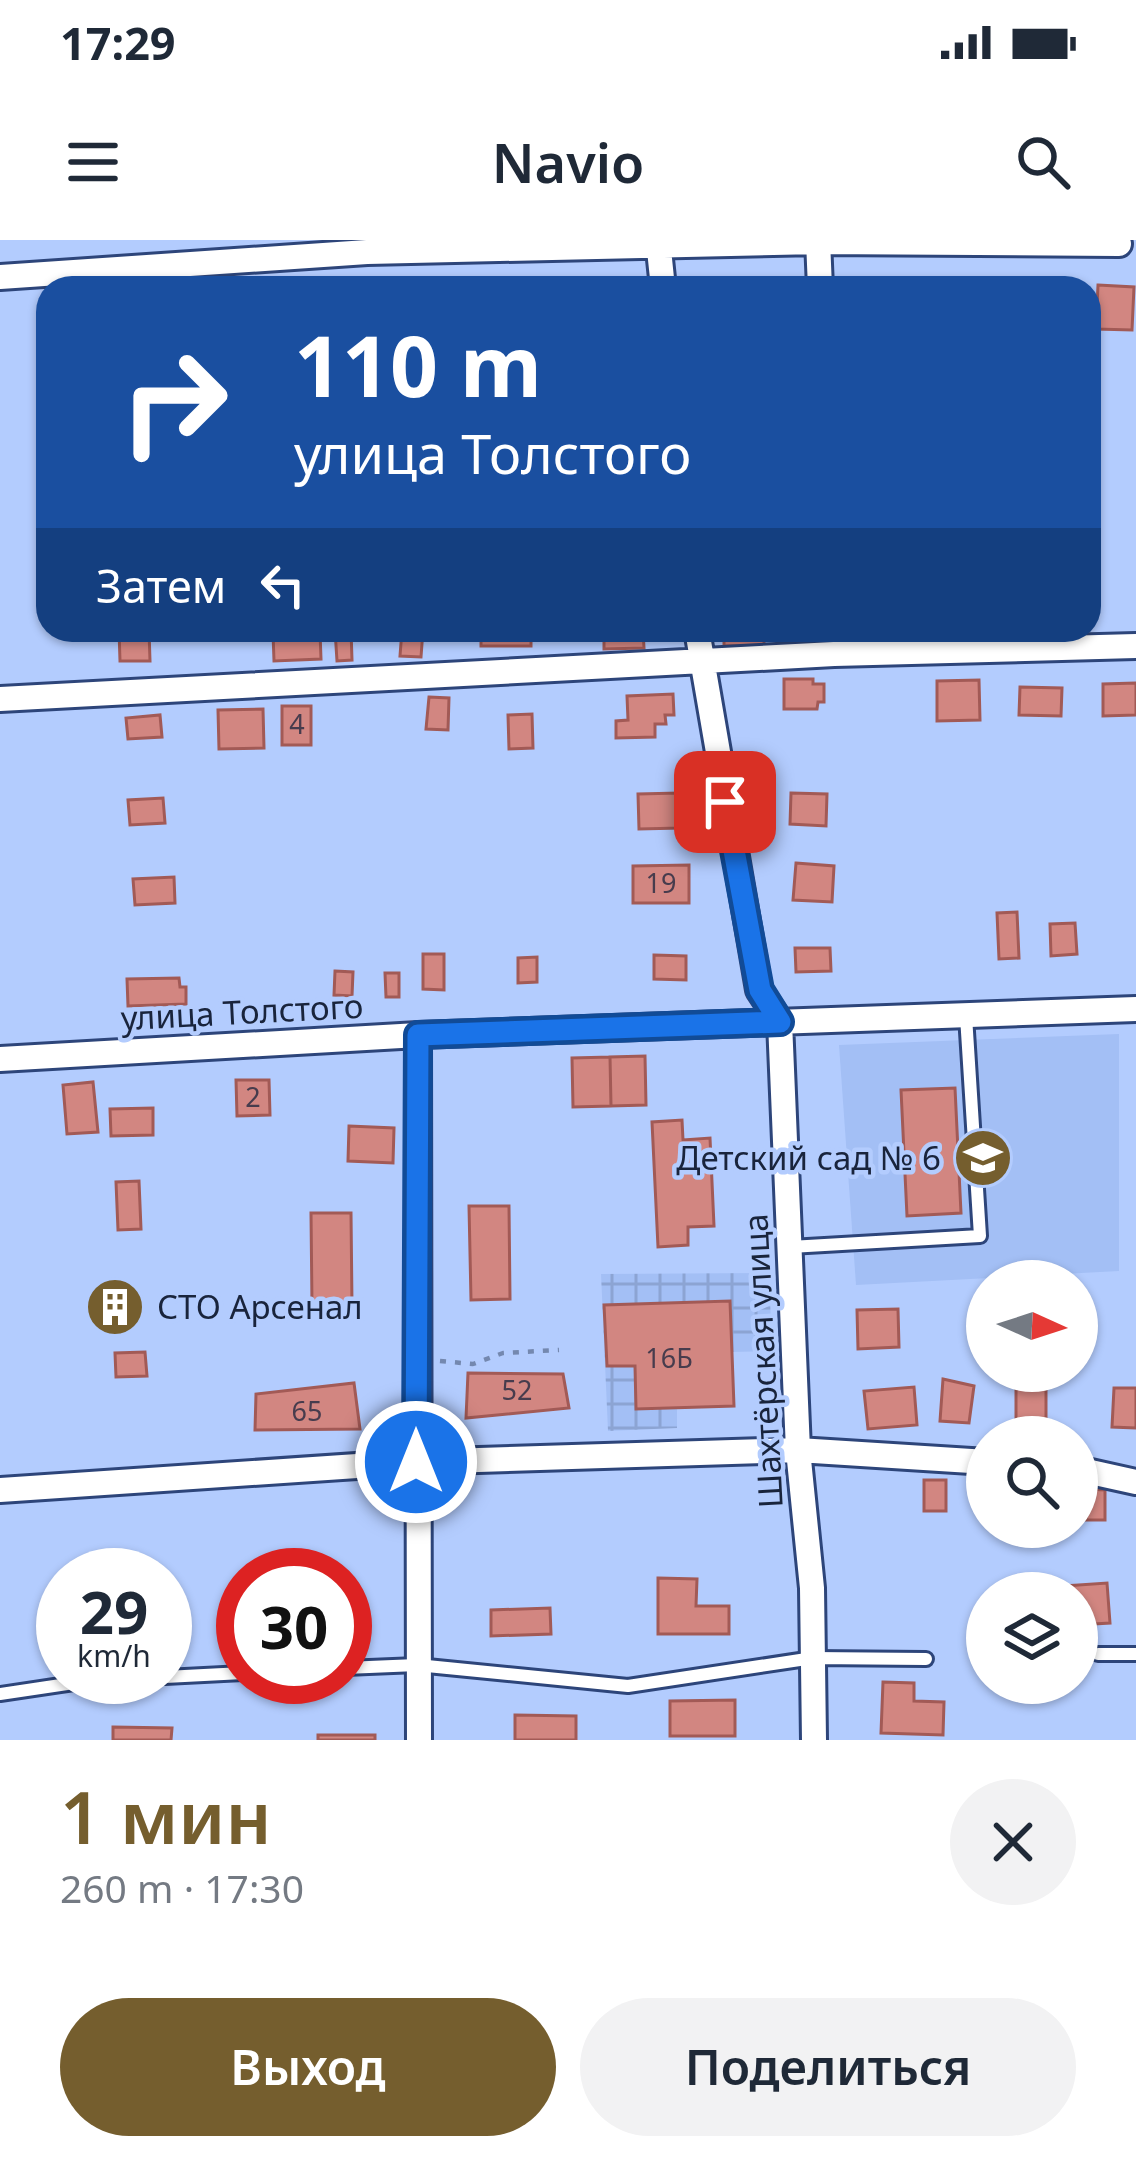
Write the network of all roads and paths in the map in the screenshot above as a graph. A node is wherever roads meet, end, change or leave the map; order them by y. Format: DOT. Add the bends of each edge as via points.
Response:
graph roads {
  1 [pos="818,241"];
  2 [pos="658,242"];
  3 [pos="1119,244"];
  4 [pos="367,246"];
  5 [pos="662,276"];
  6 [pos="819,276"];
  7 [pos="0,277"];
  8 [pos="698,642"];
  9 [pos="834,642"];
  10 [pos="1136,646"];
  11 [pos="700,661"];
  12 [pos="0,699"];
  13 [pos="1136,1009"];
  14 [pos="966,1015"];
  15 [pos="780,1022"];
  16 [pos="418,1035"];
  17 [pos="0,1059"];
  18 [pos="790,1247"];
  19 [pos="559,1350"];
  20 [pos="416,1359"];
  21 [pos="798,1450"];
  22 [pos="966,1461"];
  23 [pos="416,1462"];
  24 [pos="1098,1473"];
  25 [pos="1136,1481"];
  26 [pos="0,1490"];
  27 [pos="1098,1654"];
  28 [pos="1136,1654"];
  29 [pos="813,1658"];
  30 [pos="926,1659"];
  31 [pos="417,1665"];
  32 [pos="372,1667"];
  33 [pos="36,1689"];
  34 [pos="0,1694"];
  35 [pos="419,1740"];
  36 [pos="814,1740"];
  1 -- 2 [label="street"];
  1 -- 3 [label="street"];
  1 -- 6 [label="street"];
  2 -- 4 [label="street"];
  2 -- 5 [label="street"];
  4 -- 7 [label="street"];
  8 -- 11 [label="street, Шахтёрская улица"];
  9 -- 10 [label="street"];
  9 -- 11 [label="street"];
  11 -- 12 [label="street"];
  11 -- 15 [label="street, Шахтёрская улица" via="760,990"];
  13 -- 14 [label="street, улица Толстого"];
  14 -- 15 [label="street, улица Толстого"];
  14 -- 18 [label="lane" via="980,1236"];
  15 -- 16 [label="street, улица Толстого"];
  15 -- 18 [label="street, Шахтёрская улица"];
  16 -- 17 [label="street, улица Толстого"];
  16 -- 20 [label="street"];
  18 -- 21 [label="street, Шахтёрская улица"];
  19 -- 20 [label="path" via="503,1353 473,1364"];
  20 -- 23 [label="street"];
  21 -- 22 [label="street"];
  21 -- 23 [label="street"];
  21 -- 29 [label="street, Шахтёрская улица"];
  23 -- 26 [label="street"];
  23 -- 31 [label="street"];
  24 -- 25 [label="street"];
  27 -- 28 [label="lane"];
  29 -- 30 [label="lane"];
  29 -- 31 [label="lane" via="628,1686"];
  29 -- 36 [label="street, Шахтёрская улица"];
  31 -- 32 [label="lane"];
  31 -- 35 [label="street"];
  33 -- 34 [label="lane"];
}
